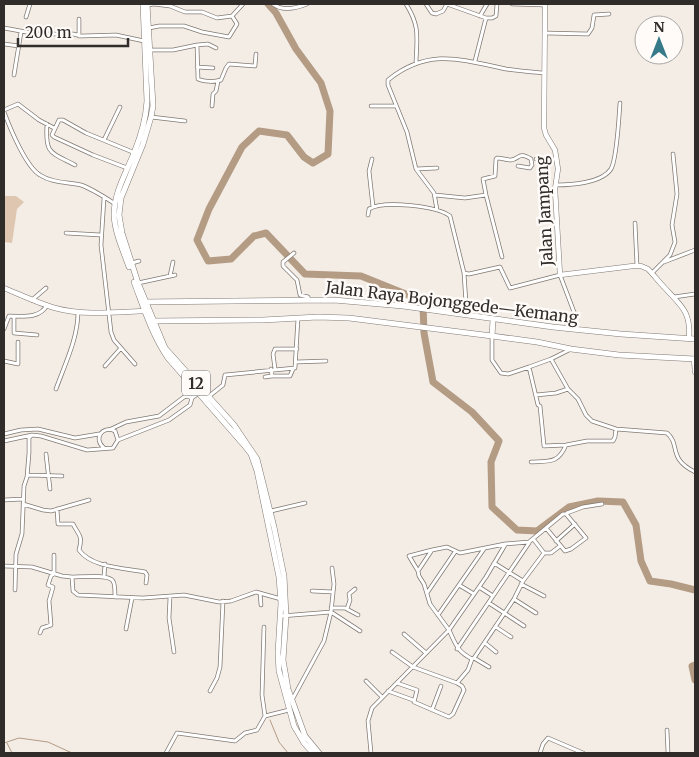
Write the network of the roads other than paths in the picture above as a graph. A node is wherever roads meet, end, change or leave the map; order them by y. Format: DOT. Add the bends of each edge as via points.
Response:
graph roads {
  1 [pos="30,4"];
  2 [pos="146,4"];
  3 [pos="243,4"];
  4 [pos="273,4"];
  5 [pos="307,4"];
  6 [pos="406,4"];
  7 [pos="426,4"];
  8 [pos="447,4"];
  9 [pos="487,4"];
  10 [pos="497,4"];
  11 [pos="512,4"];
  12 [pos="545,4"];
  13 [pos="609,14"];
  14 [pos="232,16"];
  15 [pos="480,16"];
  16 [pos="26,17"];
  17 [pos="79,18"];
  18 [pos="486,18"];
  19 [pos="4,28"];
  20 [pos="148,28"];
  21 [pos="22,32"];
  22 [pos="544,33"];
  23 [pos="79,36"];
  24 [pos="139,40"];
  25 [pos="4,44"];
  26 [pos="197,45"];
  27 [pos="19,46"];
  28 [pos="216,48"];
  29 [pos="149,50"];
  30 [pos="256,54"];
  31 [pos="475,61"];
  32 [pos="416,62"];
  33 [pos="197,67"];
  34 [pos="213,68"];
  35 [pos="544,73"];
  36 [pos="14,75"];
  37 [pos="218,81"];
  38 [pos="620,103"];
  39 [pos="212,106"];
  40 [pos="371,106"];
  41 [pos="396,106"];
  42 [pos="120,107"];
  43 [pos="4,111"];
  44 [pos="152,117"];
  45 [pos="185,121"];
  46 [pos="47,124"];
  47 [pos="54,128"];
  48 [pos="104,140"];
  49 [pos="136,154"];
  50 [pos="673,154"];
  51 [pos="372,159"];
  52 [pos="536,159"];
  53 [pos="556,159"];
  54 [pos="75,165"];
  55 [pos="518,166"];
  56 [pos="127,168"];
  57 [pos="437,168"];
  58 [pos="416,169"];
  59 [pos="556,185"];
  60 [pos="435,195"];
  61 [pos="486,195"];
  62 [pos="106,199"];
  63 [pos="115,204"];
  64 [pos="373,207"];
  65 [pos="437,210"];
  66 [pos="368,215"];
  67 [pos="635,223"];
  68 [pos="66,233"];
  69 [pos="101,235"];
  70 [pos="695,250"];
  71 [pos="294,253"];
  72 [pos="502,256"];
  73 [pos="139,260"];
  74 [pos="173,262"];
  75 [pos="131,263"];
  76 [pos="661,263"];
  77 [pos="637,266"];
  78 [pos="464,273"];
  79 [pos="652,273"];
  80 [pos="175,275"];
  81 [pos="560,275"];
  82 [pos="170,276"];
  83 [pos="138,283"];
  84 [pos="4,288"];
  85 [pos="46,288"];
  86 [pos="695,294"];
  87 [pos="674,297"];
  88 [pos="32,300"];
  89 [pos="308,300"];
  90 [pos="144,302"];
  91 [pos="46,306"];
  92 [pos="147,310"];
  93 [pos="78,312"];
  94 [pos="109,312"];
  95 [pos="14,316"];
  96 [pos="472,316"];
  97 [pos="298,317"];
  98 [pos="151,320"];
  99 [pos="493,320"];
  100 [pos="567,325"];
  101 [pos="4,329"];
  102 [pos="37,335"];
  103 [pos="492,336"];
  104 [pos="692,338"];
  105 [pos="18,342"];
  106 [pos="121,348"];
  107 [pos="297,349"];
  108 [pos="571,349"];
  109 [pos="551,359"];
  110 [pos="695,359"];
  111 [pos="4,361"];
  112 [pos="326,361"];
  113 [pos="296,362"];
  114 [pos="135,364"];
  115 [pos="105,366"];
  116 [pos="529,367"];
  117 [pos="273,369"];
  118 [pos="293,369"];
  119 [pos="695,372"];
  120 [pos="272,376"];
  121 [pos="265,377"];
  122 [pos="56,389"];
  123 [pos="568,390"];
  124 [pos="201,391"];
  125 [pos="536,396"];
  126 [pos="208,397"];
  127 [pos="191,398"];
  128 [pos="164,414"];
  129 [pos="169,420"];
  130 [pos="111,429"];
  131 [pos="616,429"];
  132 [pos="4,434"];
  133 [pos="99,434"];
  134 [pos="32,435"];
  135 [pos="118,440"];
  136 [pos="4,441"];
  137 [pos="566,445"];
  138 [pos="104,448"];
  139 [pos="46,454"];
  140 [pos="532,462"];
  141 [pos="695,472"];
  142 [pos="28,475"];
  143 [pos="48,475"];
  144 [pos="62,476"];
  145 [pos="50,489"];
  146 [pos="23,499"];
  147 [pos="4,500"];
  148 [pos="89,500"];
  149 [pos="305,503"];
  150 [pos="23,504"];
  151 [pos="602,504"];
  152 [pos="57,509"];
  153 [pos="271,510"];
  154 [pos="566,514"];
  155 [pos="575,524"];
  156 [pos="546,528"];
  157 [pos="534,540"];
  158 [pos="556,541"];
  159 [pos="529,542"];
  160 [pos="505,544"];
  161 [pos="560,546"];
  162 [pos="484,548"];
  163 [pos="432,550"];
  164 [pos="455,552"];
  165 [pos="544,553"];
  166 [pos="54,555"];
  167 [pos="494,563"];
  168 [pos="106,564"];
  169 [pos="4,566"];
  170 [pos="15,566"];
  171 [pos="332,568"];
  172 [pos="418,571"];
  173 [pos="509,572"];
  174 [pos="54,574"];
  175 [pos="72,577"];
  176 [pos="104,577"];
  177 [pos="522,582"];
  178 [pos="146,583"];
  179 [pos="459,585"];
  180 [pos="479,587"];
  181 [pos="355,589"];
  182 [pos="14,590"];
  183 [pos="312,591"];
  184 [pos="333,592"];
  185 [pos="261,593"];
  186 [pos="427,594"];
  187 [pos="474,594"];
  188 [pos="493,596"];
  189 [pos="544,596"];
  190 [pos="170,597"];
  191 [pos="115,598"];
  192 [pos="132,598"];
  193 [pos="281,599"];
  194 [pos="514,599"];
  195 [pos="223,601"];
  196 [pos="489,603"];
  197 [pos="261,606"];
  198 [pos="331,608"];
  199 [pos="347,609"];
  200 [pos="331,612"];
  201 [pos="536,613"];
  202 [pos="505,614"];
  203 [pos="358,615"];
  204 [pos="438,615"];
  205 [pos="284,616"];
  206 [pos="524,626"];
  207 [pos="264,627"];
  208 [pos="496,627"];
  209 [pos="126,629"];
  210 [pos="449,630"];
  211 [pos="360,631"];
  212 [pos="40,633"];
  213 [pos="404,634"];
  214 [pos="511,637"];
  215 [pos="484,643"];
  216 [pos="457,649"];
  217 [pos="174,652"];
  218 [pos="392,652"];
  219 [pos="496,652"];
  220 [pos="426,653"];
  221 [pos="473,658"];
  222 [pos="413,667"];
  223 [pos="489,667"];
  224 [pos="366,681"];
  225 [pos="397,683"];
  226 [pos="458,683"];
  227 [pos="441,686"];
  228 [pos="210,691"];
  229 [pos="388,691"];
  230 [pos="382,697"];
  231 [pos="413,700"];
  232 [pos="292,701"];
  233 [pos="289,710"];
  234 [pos="432,710"];
  235 [pos="265,716"];
  236 [pos="667,730"];
  237 [pos="162,750"];
  238 [pos="166,752"];
  239 [pos="313,753"];
  240 [pos="319,753"];
  241 [pos="371,753"];
  242 [pos="540,753"];
  243 [pos="583,753"];
  244 [pos="668,753"];
  1 -- 16 [label="street"];
  2 -- 14 [label="street" via="202,12 217,18"];
  2 -- 20 [label="highway, 12"];
  2 -- 24 [label="highway, 12"];
  3 -- 14 [label="street"];
  4 -- 5 [label="street" via="281,8"];
  6 -- 32 [label="street" via="416,26"];
  7 -- 8 [label="street" via="435,14 441,13"];
  8 -- 15 [label="street"];
  9 -- 15 [label="street"];
  10 -- 18 [label="street" via="496,16"];
  11 -- 12 [label="street"];
  12 -- 22 [label="street, Jalan Jampang"];
  13 -- 22 [label="street" via="595,15 588,34"];
  14 -- 20 [label="street" via="237,24 229,37 184,26"];
  15 -- 18 [label="street"];
  17 -- 23 [label="street"];
  18 -- 31 [label="street"];
  19 -- 21 [label="street"];
  20 -- 29 [label="highway, 12"];
  21 -- 23 [label="street"];
  21 -- 27 [label="street"];
  22 -- 35 [label="street, Jalan Jampang"];
  23 -- 24 [label="street" via="116,35"];
  24 -- 49 [label="highway, 12" via="147,101"];
  25 -- 27 [label="street"];
  26 -- 28 [label="street" via="208,44"];
  26 -- 29 [label="street"];
  26 -- 33 [label="street"];
  27 -- 36 [label="street"];
  29 -- 44 [label="highway, 12"];
  30 -- 37 [label="street" via="254,66 230,64"];
  31 -- 32 [label="street" via="449,58"];
  31 -- 35 [label="street"];
  32 -- 41 [label="street" via="388,82"];
  33 -- 34 [label="street"];
  33 -- 37 [label="street" via="200,80"];
  35 -- 53 [label="street, Jalan Jampang" via="544,128"];
  37 -- 39 [label="street"];
  38 -- 59 [label="street" via="615,152 609,171 584,184"];
  40 -- 41 [label="street"];
  41 -- 58 [label="street" via="407,132"];
  42 -- 48 [label="street"];
  43 -- 46 [label="street" via="18,104"];
  43 -- 62 [label="street" via="14,137 38,174 46,179 83,186"];
  44 -- 45 [label="street"];
  44 -- 49 [label="highway, 12"];
  46 -- 47 [label="street"];
  46 -- 54 [label="street" via="49,148"];
  47 -- 48 [label="street" via="62,120"];
  47 -- 56 [label="street" via="54,137"];
  48 -- 49 [label="street"];
  49 -- 56 [label="highway, 12"];
  49 -- 75 [label="highway, 12" via="118,214"];
  50 -- 76 [label="street" via="677,194 672,225 674,242 670,255"];
  51 -- 64 [label="street" via="369,171"];
  52 -- 53 [label="street"];
  53 -- 59 [label="street, Jalan Jampang"];
  55 -- 61 [label="street" via="530,168 531,159 519,156 512,160 496,159 495,176 483,180"];
  56 -- 63 [label="highway, 12"];
  57 -- 58 [label="street"];
  58 -- 60 [label="street"];
  59 -- 81 [label="street, Jalan Jampang"];
  60 -- 61 [label="street" via="465,198"];
  60 -- 65 [label="street"];
  61 -- 72 [label="street"];
  62 -- 63 [label="street"];
  62 -- 69 [label="street"];
  63 -- 90 [label="highway, 12" via="118,238"];
  64 -- 65 [label="street" via="402,205"];
  64 -- 66 [label="street" via="368,210"];
  65 -- 78 [label="street" via="450,216"];
  67 -- 77 [label="street"];
  68 -- 69 [label="street"];
  69 -- 94 [label="street"];
  70 -- 76 [label="street"];
  71 -- 89 [label="street" via="283,262 283,266 297,280 300,295 308,297"];
  73 -- 75 [label="street"];
  74 -- 82 [label="street"];
  75 -- 83 [label="highway, 12"];
  76 -- 79 [label="street"];
  77 -- 79 [label="street, Jalan Jampang"];
  77 -- 81 [label="street, Jalan Jampang"];
  78 -- 81 [label="street" via="500,267 511,288"];
  78 -- 96 [label="street" via="466,303"];
  79 -- 87 [label="street, Jalan Jampang"];
  80 -- 82 [label="street"];
  81 -- 100 [label="street" via="574,312"];
  82 -- 83 [label="street"];
  83 -- 90 [label="highway, 12"];
  84 -- 88 [label="street"];
  85 -- 88 [label="street"];
  86 -- 87 [label="street"];
  87 -- 104 [label="street, Jalan Jampang" via="688,317"];
  88 -- 91 [label="street"];
  89 -- 90 [label="highway, Jalan Raya Bojonggede—Kemang"];
  89 -- 96 [label="highway, Jalan Raya Bojonggede—Kemang" via="350,301"];
  90 -- 92 [label="highway, 12"];
  91 -- 93 [label="street"];
  91 -- 95 [label="street" via="42,312 26,317"];
  92 -- 94 [label="street"];
  92 -- 98 [label="highway, 12"];
  93 -- 94 [label="street"];
  93 -- 122 [label="street" via="75,336"];
  94 -- 106 [label="street" via="114,340"];
  95 -- 101 [label="street" via="8,317"];
  95 -- 102 [label="street" via="14,333"];
  96 -- 99 [label="highway, Jalan Raya Bojonggede—Kemang"];
  97 -- 98 [label="highway, Jalan Raya Bojonggede—Kemang"];
  97 -- 103 [label="highway, Jalan Raya Bojonggede—Kemang" via="348,318"];
  97 -- 107 [label="street"];
  98 -- 124 [label="highway, 12" via="156,339 168,358"];
  99 -- 103 [label="highway"];
  99 -- 104 [label="highway, Jalan Raya Bojonggede—Kemang"];
  103 -- 108 [label="highway, Jalan Raya Bojonggede—Kemang"];
  103 -- 116 [label="street" via="492,360 501,373"];
  105 -- 111 [label="street" via="18,364"];
  106 -- 114 [label="street"];
  106 -- 115 [label="street"];
  107 -- 113 [label="street"];
  107 -- 117 [label="street" via="275,349"];
  108 -- 109 [label="street"];
  108 -- 110 [label="highway, Jalan Raya Bojonggede—Kemang"];
  109 -- 116 [label="street"];
  109 -- 123 [label="street"];
  110 -- 119 [label="street"];
  112 -- 113 [label="street"];
  113 -- 118 [label="street"];
  116 -- 125 [label="street"];
  117 -- 118 [label="street"];
  117 -- 120 [label="street"];
  117 -- 126 [label="street" via="224,376 223,385"];
  118 -- 120 [label="street" via="290,376"];
  120 -- 121 [label="street"];
  123 -- 125 [label="street"];
  123 -- 131 [label="street" via="592,420"];
  124 -- 126 [label="highway, 12"];
  124 -- 127 [label="street"];
  124 -- 193 [label="highway, 12" via="254,461 276,556"];
  125 -- 137 [label="street" via="544,446"];
  126 -- 153 [label="highway, 12" via="234,425 257,459"];
  127 -- 128 [label="street" via="184,397"];
  127 -- 129 [label="street" via="192,403"];
  128 -- 129 [label="street"];
  128 -- 130 [label="street"];
  129 -- 135 [label="street"];
  130 -- 133 [label="street"];
  130 -- 135 [label="street"];
  131 -- 137 [label="street" via="614,440"];
  131 -- 141 [label="street" via="668,433 680,463"];
  132 -- 133 [label="street" via="38,429 75,438"];
  133 -- 138 [label="street" via="98,440"];
  134 -- 136 [label="street"];
  134 -- 138 [label="street" via="87,450"];
  134 -- 142 [label="street" via="28,438"];
  135 -- 138 [label="street" via="113,448"];
  137 -- 140 [label="street" via="554,461"];
  139 -- 143 [label="street"];
  142 -- 143 [label="street"];
  142 -- 146 [label="street"];
  143 -- 144 [label="street"];
  143 -- 145 [label="street"];
  146 -- 147 [label="street"];
  146 -- 150 [label="street"];
  148 -- 152 [label="street"];
  149 -- 153 [label="street"];
  150 -- 152 [label="street" via="43,510"];
  150 -- 170 [label="street" via="22,534"];
  151 -- 154 [label="street" via="583,506"];
  152 -- 168 [label="street" via="58,524 73,524 81,537 80,552 95,562"];
  153 -- 205 [label="highway, 12" via="281,558"];
  154 -- 155 [label="street"];
  154 -- 156 [label="street"];
  155 -- 158 [label="street"];
  155 -- 161 [label="street" via="586,538 566,551"];
  156 -- 157 [label="street"];
  156 -- 158 [label="street"];
  157 -- 159 [label="street"];
  157 -- 165 [label="street"];
  158 -- 161 [label="street"];
  159 -- 160 [label="street"];
  159 -- 173 [label="street"];
  160 -- 162 [label="street"];
  160 -- 167 [label="street"];
  161 -- 165 [label="street" via="551,553"];
  162 -- 164 [label="street"];
  162 -- 179 [label="street"];
  163 -- 164 [label="street" via="447,547"];
  163 -- 172 [label="street"];
  163 -- 172 [label="street" via="409,556"];
  164 -- 186 [label="street"];
  165 -- 177 [label="street"];
  166 -- 174 [label="street"];
  167 -- 173 [label="street"];
  167 -- 180 [label="street"];
  168 -- 176 [label="street"];
  168 -- 178 [label="street" via="145,572"];
  169 -- 170 [label="street"];
  170 -- 174 [label="street"];
  170 -- 182 [label="street"];
  171 -- 184 [label="street"];
  172 -- 186 [label="street"];
  173 -- 177 [label="street"];
  173 -- 188 [label="street"];
  174 -- 175 [label="street"];
  174 -- 212 [label="street" via="48,584 53,587 49,601 51,625 42,628"];
  175 -- 176 [label="street"];
  175 -- 191 [label="street" via="76,594"];
  176 -- 191 [label="street" via="113,581"];
  177 -- 189 [label="street"];
  177 -- 194 [label="street"];
  179 -- 187 [label="street"];
  179 -- 204 [label="street"];
  180 -- 187 [label="street"];
  180 -- 188 [label="street"];
  181 -- 199 [label="street" via="349,594"];
  183 -- 184 [label="street"];
  184 -- 198 [label="street"];
  185 -- 193 [label="street"];
  185 -- 195 [label="street"];
  185 -- 197 [label="street"];
  186 -- 204 [label="street"];
  187 -- 210 [label="street"];
  188 -- 196 [label="street"];
  190 -- 192 [label="street"];
  190 -- 195 [label="street" via="194,596"];
  190 -- 217 [label="street" via="169,618"];
  191 -- 192 [label="street"];
  192 -- 209 [label="street"];
  193 -- 205 [label="highway, 12"];
  194 -- 201 [label="street"];
  194 -- 202 [label="street"];
  195 -- 228 [label="street" via="220,667"];
  196 -- 202 [label="street"];
  196 -- 216 [label="street"];
  198 -- 199 [label="street"];
  198 -- 200 [label="street"];
  199 -- 203 [label="street"];
  200 -- 205 [label="street"];
  200 -- 211 [label="street"];
  200 -- 232 [label="street" via="324,641"];
  202 -- 206 [label="street"];
  202 -- 208 [label="street"];
  204 -- 210 [label="street"];
  205 -- 232 [label="highway, 12" via="283,660"];
  205 -- 233 [label="highway, 12" via="278,662"];
  207 -- 235 [label="street" via="262,690"];
  208 -- 214 [label="street"];
  208 -- 215 [label="street"];
  210 -- 216 [label="street"];
  210 -- 220 [label="street"];
  213 -- 220 [label="street"];
  215 -- 219 [label="street"];
  215 -- 221 [label="street"];
  216 -- 221 [label="street"];
  218 -- 222 [label="street"];
  220 -- 222 [label="street"];
  221 -- 223 [label="street"];
  221 -- 226 [label="street"];
  222 -- 225 [label="street"];
  222 -- 226 [label="street"];
  224 -- 230 [label="street"];
  225 -- 229 [label="street"];
  225 -- 231 [label="street" via="417,690"];
  226 -- 234 [label="street" via="464,690 452,715"];
  227 -- 234 [label="street"];
  229 -- 230 [label="street"];
  229 -- 231 [label="street"];
  230 -- 241 [label="street" via="368,717"];
  231 -- 234 [label="street"];
  232 -- 240 [label="highway, 12" via="305,736"];
  233 -- 235 [label="street"];
  233 -- 239 [label="highway, 12" via="300,738"];
  235 -- 238 [label="street" via="257,730 234,741 177,733"];
  236 -- 244 [label="street"];
  237 -- 238 [label="street"];
  242 -- 243 [label="street" via="548,738"];
}
